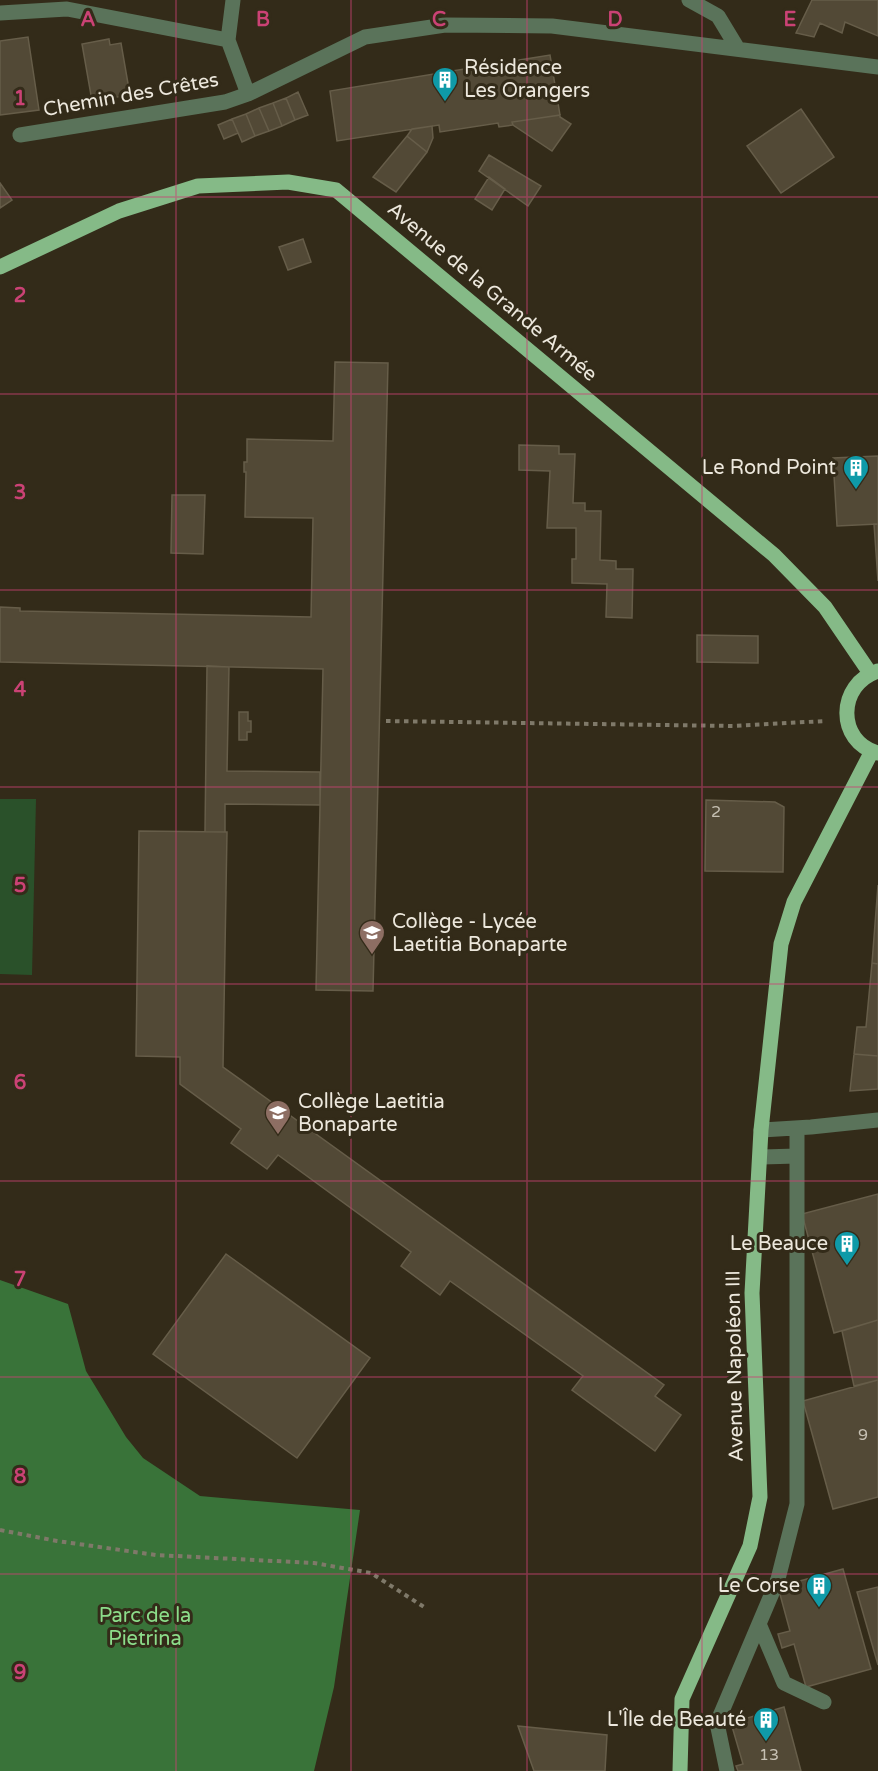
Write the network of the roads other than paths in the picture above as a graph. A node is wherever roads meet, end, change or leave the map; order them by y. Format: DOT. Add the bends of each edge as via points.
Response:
graph roads {
  1 [pos="233,0"];
  2 [pos="689,0"];
  3 [pos="0,13"];
  4 [pos="228,40"];
  5 [pos="738,49"];
  6 [pos="878,67"];
  7 [pos="248,94"];
  8 [pos="20,135"];
  9 [pos="0,267"];
  10 [pos="874,672"];
  11 [pos="875,752"];
  12 [pos="878,1120"];
  13 [pos="797,1128"];
  14 [pos="761,1130"];
  15 [pos="797,1156"];
  16 [pos="760,1157"];
  17 [pos="759,1624"];
  18 [pos="824,1702"];
  19 [pos="680,1771"];
  20 [pos="727,1771"];
  1 -- 4 [label="street"];
  2 -- 5 [label="street" via="718,16"];
  3 -- 4 [label="street" via="67,9"];
  4 -- 7 [label="street"];
  5 -- 6 [label="street, Chemin des Crêtes"];
  5 -- 7 [label="street, Chemin des Crêtes" via="552,26 445,25 365,38"];
  7 -- 8 [label="street, Chemin des Crêtes" via="225,102"];
  9 -- 10 [label="main road, Avenue de la Grande Armée" via="119,211 198,186 288,182 336,190 774,555 825,607"];
  10 -- 11 [label="main road" via="859,681 851,692 847,720 860,744"];
  11 -- 14 [label="main road, Avenue Napoléon III" via="794,902 781,944"];
  12 -- 13 [label="street"];
  13 -- 14 [label="street"];
  13 -- 15 [label="street"];
  14 -- 16 [label="main road, Avenue Napoléon III"];
  15 -- 16 [label="street"];
  15 -- 17 [label="street" via="797,1504 778,1579"];
  16 -- 19 [label="main road, Avenue Napoléon III" via="752,1293 760,1497 750,1546 682,1699"];
  17 -- 18 [label="street" via="784,1683"];
  17 -- 20 [label="street" via="717,1723"];
}
